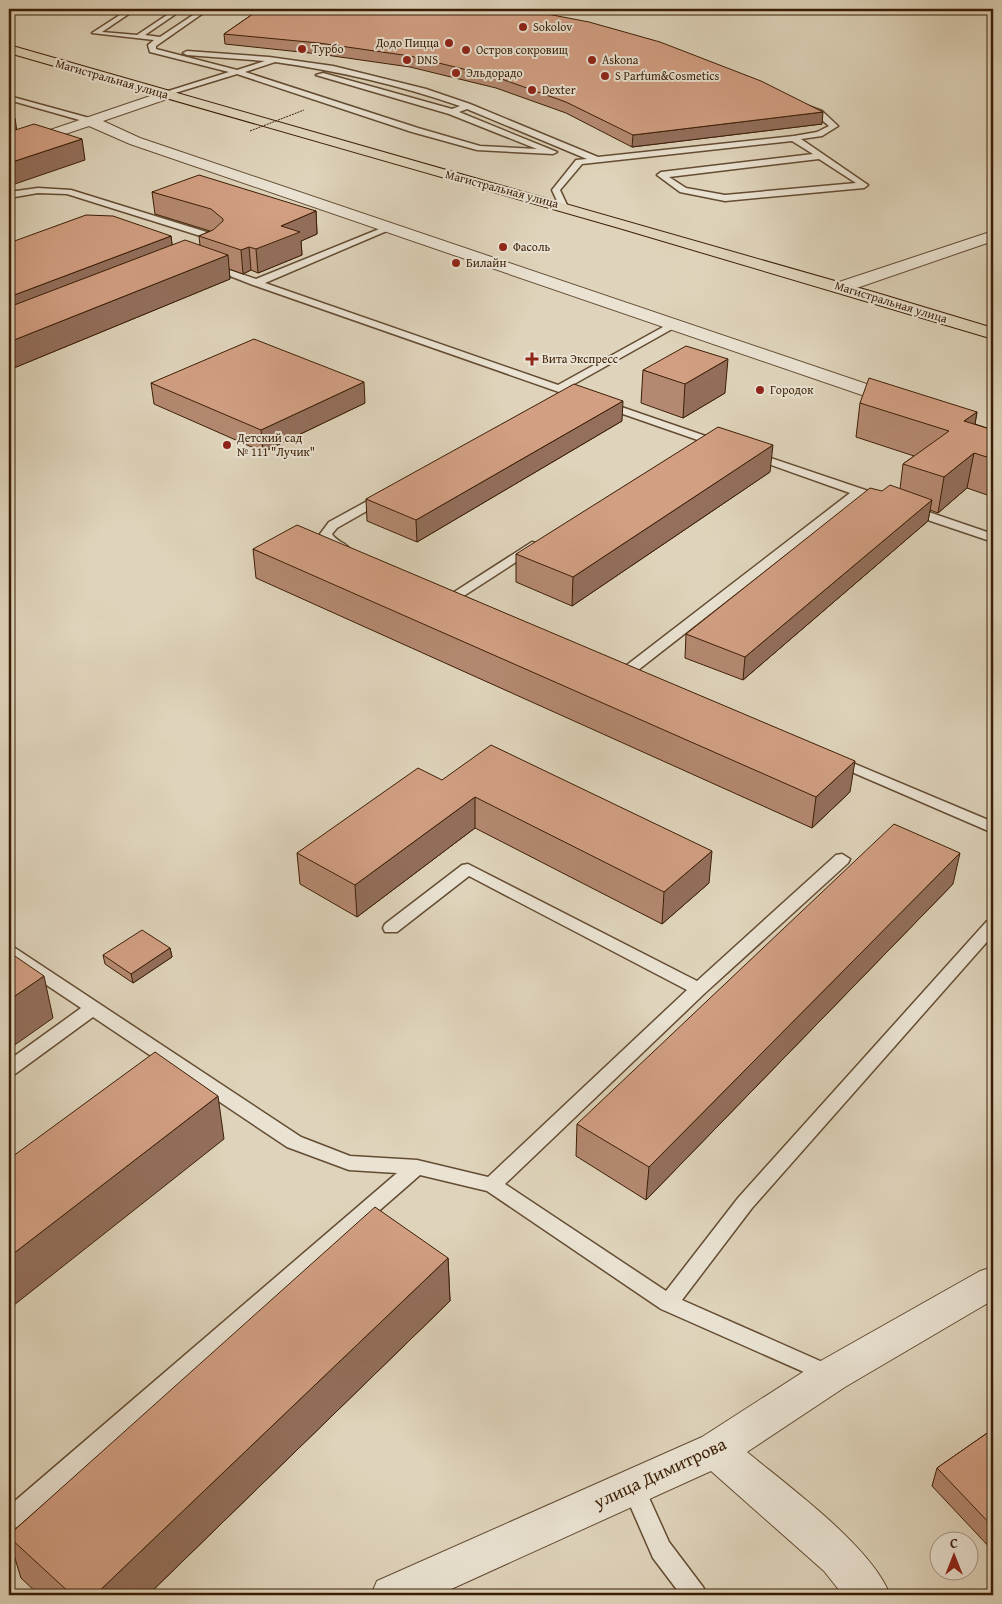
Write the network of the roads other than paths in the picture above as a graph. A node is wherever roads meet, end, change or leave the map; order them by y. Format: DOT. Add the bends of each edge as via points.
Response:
graph roads {
  1 [pos="133,9"];
  2 [pos="180,9"];
  3 [pos="206,9"];
  4 [pos="138,37"];
  5 [pos="162,39"];
  6 [pos="9,49"];
  7 [pos="161,53"];
  8 [pos="275,60"];
  9 [pos="333,68"];
  10 [pos="237,72"];
  11 [pos="165,95"];
  12 [pos="9,98"];
  13 [pos="793,102"];
  14 [pos="24,104"];
  15 [pos="466,106"];
  16 [pos="9,108"];
  17 [pos="452,112"];
  18 [pos="90,121"];
  19 [pos="794,138"];
  20 [pos="9,149"];
  21 [pos="553,152"];
  22 [pos="821,156"];
  23 [pos="595,159"];
  24 [pos="576,165"];
  25 [pos="9,195"];
  26 [pos="564,205"];
  27 [pos="392,227"];
  28 [pos="993,236"];
  29 [pos="212,250"];
  30 [pos="204,264"];
  31 [pos="256,283"];
  32 [pos="842,287"];
  33 [pos="676,324"];
  34 [pos="993,334"];
  35 [pos="564,391"];
  36 [pos="552,402"];
  37 [pos="921,409"];
  38 [pos="702,438"];
  39 [pos="685,448"];
  40 [pos="392,492"];
  41 [pos="859,492"];
  42 [pos="545,538"];
  43 [pos="993,538"];
  44 [pos="358,554"];
  45 [pos="472,604"];
  46 [pos="646,678"];
  47 [pos="820,753"];
  48 [pos="993,828"];
  49 [pos="842,859"];
  50 [pos="391,928"];
  51 [pos="992,929"];
  52 [pos="9,952"];
  53 [pos="699,990"];
  54 [pos="93,1008"];
  55 [pos="167,1057"];
  56 [pos="9,1069"];
  57 [pos="151,1069"];
  58 [pos="417,1167"];
  59 [pos="492,1185"];
  60 [pos="993,1282"];
  61 [pos="668,1303"];
  62 [pos="831,1375"];
  63 [pos="716,1450"];
  64 [pos="633,1487"];
  65 [pos="9,1520"];
  66 [pos="392,1595"];
  67 [pos="696,1595"];
  68 [pos="869,1595"];
  1 -- 4 [label="lane" via="95,33"];
  2 -- 4 [label="lane"];
  3 -- 5 [label="lane"];
  4 -- 5 [label="lane"];
  5 -- 7 [label="lane" via="152,46 152,50"];
  6 -- 11 [label="highway, Магистральная улица"];
  7 -- 8 [label="lane"];
  7 -- 10 [label="lane"];
  8 -- 9 [label="lane"];
  8 -- 10 [label="lane"];
  9 -- 15 [label="lane" via="423,91"];
  9 -- 17 [label="lane" via="319,75"];
  10 -- 11 [label="lane"];
  10 -- 21 [label="lane" via="480,148"];
  11 -- 18 [label="street"];
  11 -- 26 [label="highway, Магистральная улица"];
  12 -- 14 [label="lane"];
  13 -- 19 [label="lane" via="819,113 834,126 819,134"];
  14 -- 16 [label="lane"];
  14 -- 18 [label="lane"];
  15 -- 17 [label="lane"];
  15 -- 23 [label="lane"];
  17 -- 21 [label="lane"];
  18 -- 20 [label="street"];
  18 -- 27 [label="street" via="136,141"];
  19 -- 22 [label="lane"];
  19 -- 23 [label="lane"];
  21 -- 24 [label="lane"];
  22 -- 22 [label="lane" via="864,185 725,198 683,190 661,175"];
  23 -- 24 [label="lane"];
  24 -- 26 [label="lane" via="556,190"];
  25 -- 29 [label="lane" via="46,188 68,192 210,236 219,243"];
  26 -- 32 [label="highway, Магистральная улица"];
  27 -- 31 [label="lane"];
  27 -- 33 [label="street"];
  28 -- 32 [label="street"];
  30 -- 31 [label="lane"];
  31 -- 35 [label="lane"];
  32 -- 34 [label="highway, Магистральная улица"];
  33 -- 35 [label="lane"];
  33 -- 37 [label="street"];
  35 -- 36 [label="lane"];
  35 -- 38 [label="lane"];
  38 -- 39 [label="lane"];
  38 -- 41 [label="lane"];
  40 -- 44 [label="lane" via="334,524 326,534 332,543"];
  41 -- 43 [label="lane"];
  41 -- 46 [label="lane" via="623,669"];
  42 -- 45 [label="lane" via="449,594"];
  47 -- 48 [label="lane"];
  49 -- 53 [label="lane"];
  50 -- 53 [label="lane" via="468,869"];
  51 -- 61 [label="lane" via="745,1203"];
  52 -- 54 [label="lane"];
  53 -- 59 [label="lane"];
  54 -- 55 [label="lane"];
  54 -- 56 [label="lane"];
  55 -- 57 [label="lane"];
  55 -- 58 [label="lane" via="294,1142 349,1163"];
  58 -- 59 [label="lane"];
  58 -- 65 [label="lane"];
  59 -- 61 [label="lane"];
  60 -- 62 [label="street, улица Димитрова"];
  61 -- 62 [label="lane"];
  62 -- 63 [label="street, улица Димитрова"];
  63 -- 64 [label="street, улица Димитрова"];
  63 -- 68 [label="street" via="839,1557"];
  64 -- 66 [label="street, улица Димитрова"];
  64 -- 67 [label="lane" via="661,1550"];
}
